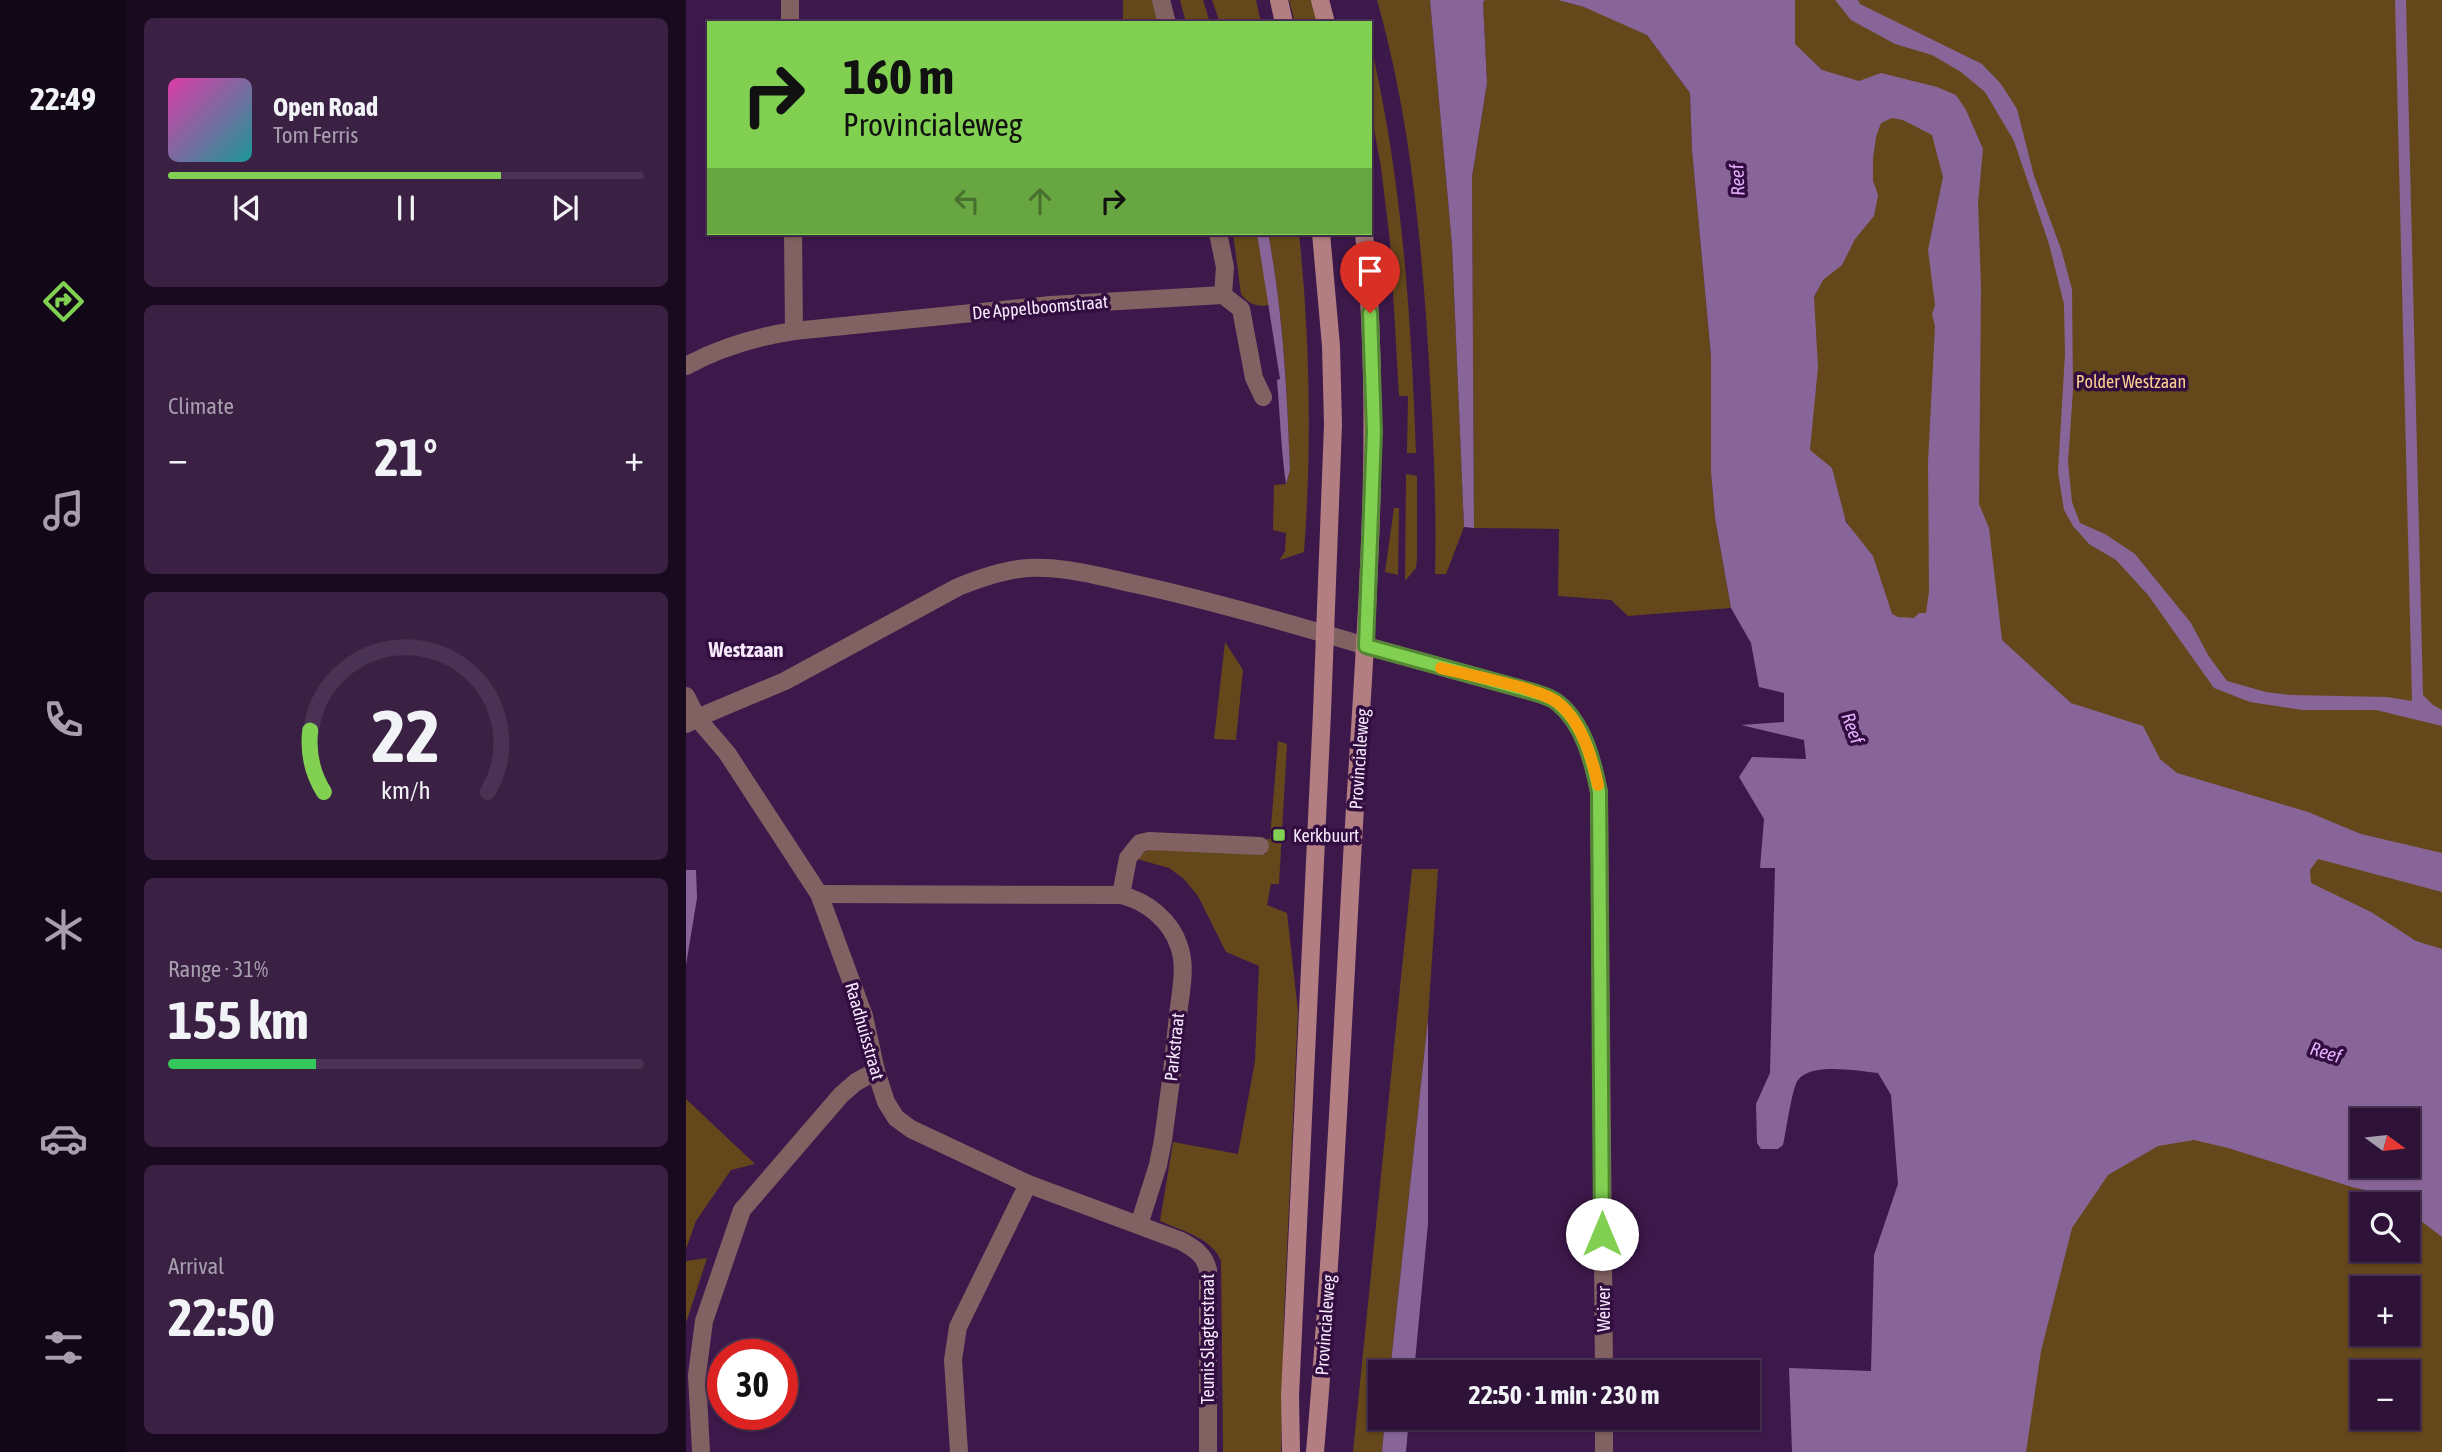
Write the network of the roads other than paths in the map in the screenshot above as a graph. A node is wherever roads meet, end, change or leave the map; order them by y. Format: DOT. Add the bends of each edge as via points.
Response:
graph roads {
  1 [pos="790,0"];
  2 [pos="1161,0"];
  3 [pos="1279,0"];
  4 [pos="1320,0"];
  5 [pos="790,21"];
  6 [pos="1166,21"];
  7 [pos="1284,21"];
  8 [pos="1325,21"];
  9 [pos="793,235"];
  10 [pos="1218,235"];
  11 [pos="1321,235"];
  12 [pos="1364,235"];
  13 [pos="1223,295"];
  14 [pos="794,331"];
  15 [pos="686,366"];
  16 [pos="1263,397"];
  17 [pos="1324,634"];
  18 [pos="1366,646"];
  19 [pos="686,696"];
  20 [pos="690,718"];
  21 [pos="1260,846"];
  22 [pos="819,894"];
  23 [pos="1121,895"];
  24 [pos="876,1071"];
  25 [pos="1028,1185"];
  26 [pos="1139,1225"];
  27 [pos="1604,1360"];
  28 [pos="691,1377"];
  29 [pos="1604,1430"];
  30 [pos="701,1452"];
  31 [pos="958,1452"];
  32 [pos="1208,1452"];
  33 [pos="1291,1452"];
  34 [pos="1315,1452"];
  35 [pos="1604,1452"];
  1 -- 5 [label="street"];
  2 -- 6 [label="street"];
  3 -- 7 [label="main road"];
  4 -- 8 [label="main road"];
  9 -- 14 [label="street"];
  10 -- 13 [label="street" via="1225,267"];
  11 -- 17 [label="main road, Provincialeweg" via="1333,425"];
  12 -- 18 [label="main road, Provincialeweg" via="1374,432"];
  13 -- 14 [label="street, De Appelboomstraat" via="1051,305"];
  13 -- 16 [label="street" via="1241,309 1254,378"];
  14 -- 15 [label="street, De Appelboomstraat" via="749,339"];
  17 -- 18 [label="street"];
  17 -- 20 [label="street" via="1215,601 1094,575 1021,568 958,587 785,681"];
  17 -- 33 [label="main road, Provincialeweg" via="1290,1383"];
  18 -- 27 [label="street, Weiver" via="1556,701 1577,726 1592,760 1599,792"];
  18 -- 34 [label="main road, Provincialeweg"];
  19 -- 20 [label="street, Raadhuisstraat"];
  20 -- 22 [label="street, Raadhuisstraat" via="727,753"];
  21 -- 23 [label="street" via="1139,843 1128,858"];
  22 -- 23 [label="street, Parkstraat"];
  22 -- 24 [label="street, Raadhuisstraat" via="864,1016"];
  23 -- 26 [label="street, Parkstraat" via="1163,919 1180,947 1182,962 1163,1140"];
  24 -- 25 [label="street, Raadhuisstraat" via="896,1118"];
  24 -- 28 [label="street" via="841,1095 742,1210 704,1321"];
  25 -- 26 [label="street, Raadhuisstraat"];
  25 -- 31 [label="street" via="958,1326 953,1360"];
  26 -- 32 [label="street, Teunis Slagterstraat" via="1192,1247 1206,1261"];
  28 -- 30 [label="street"];
  29 -- 35 [label="street"];
}
